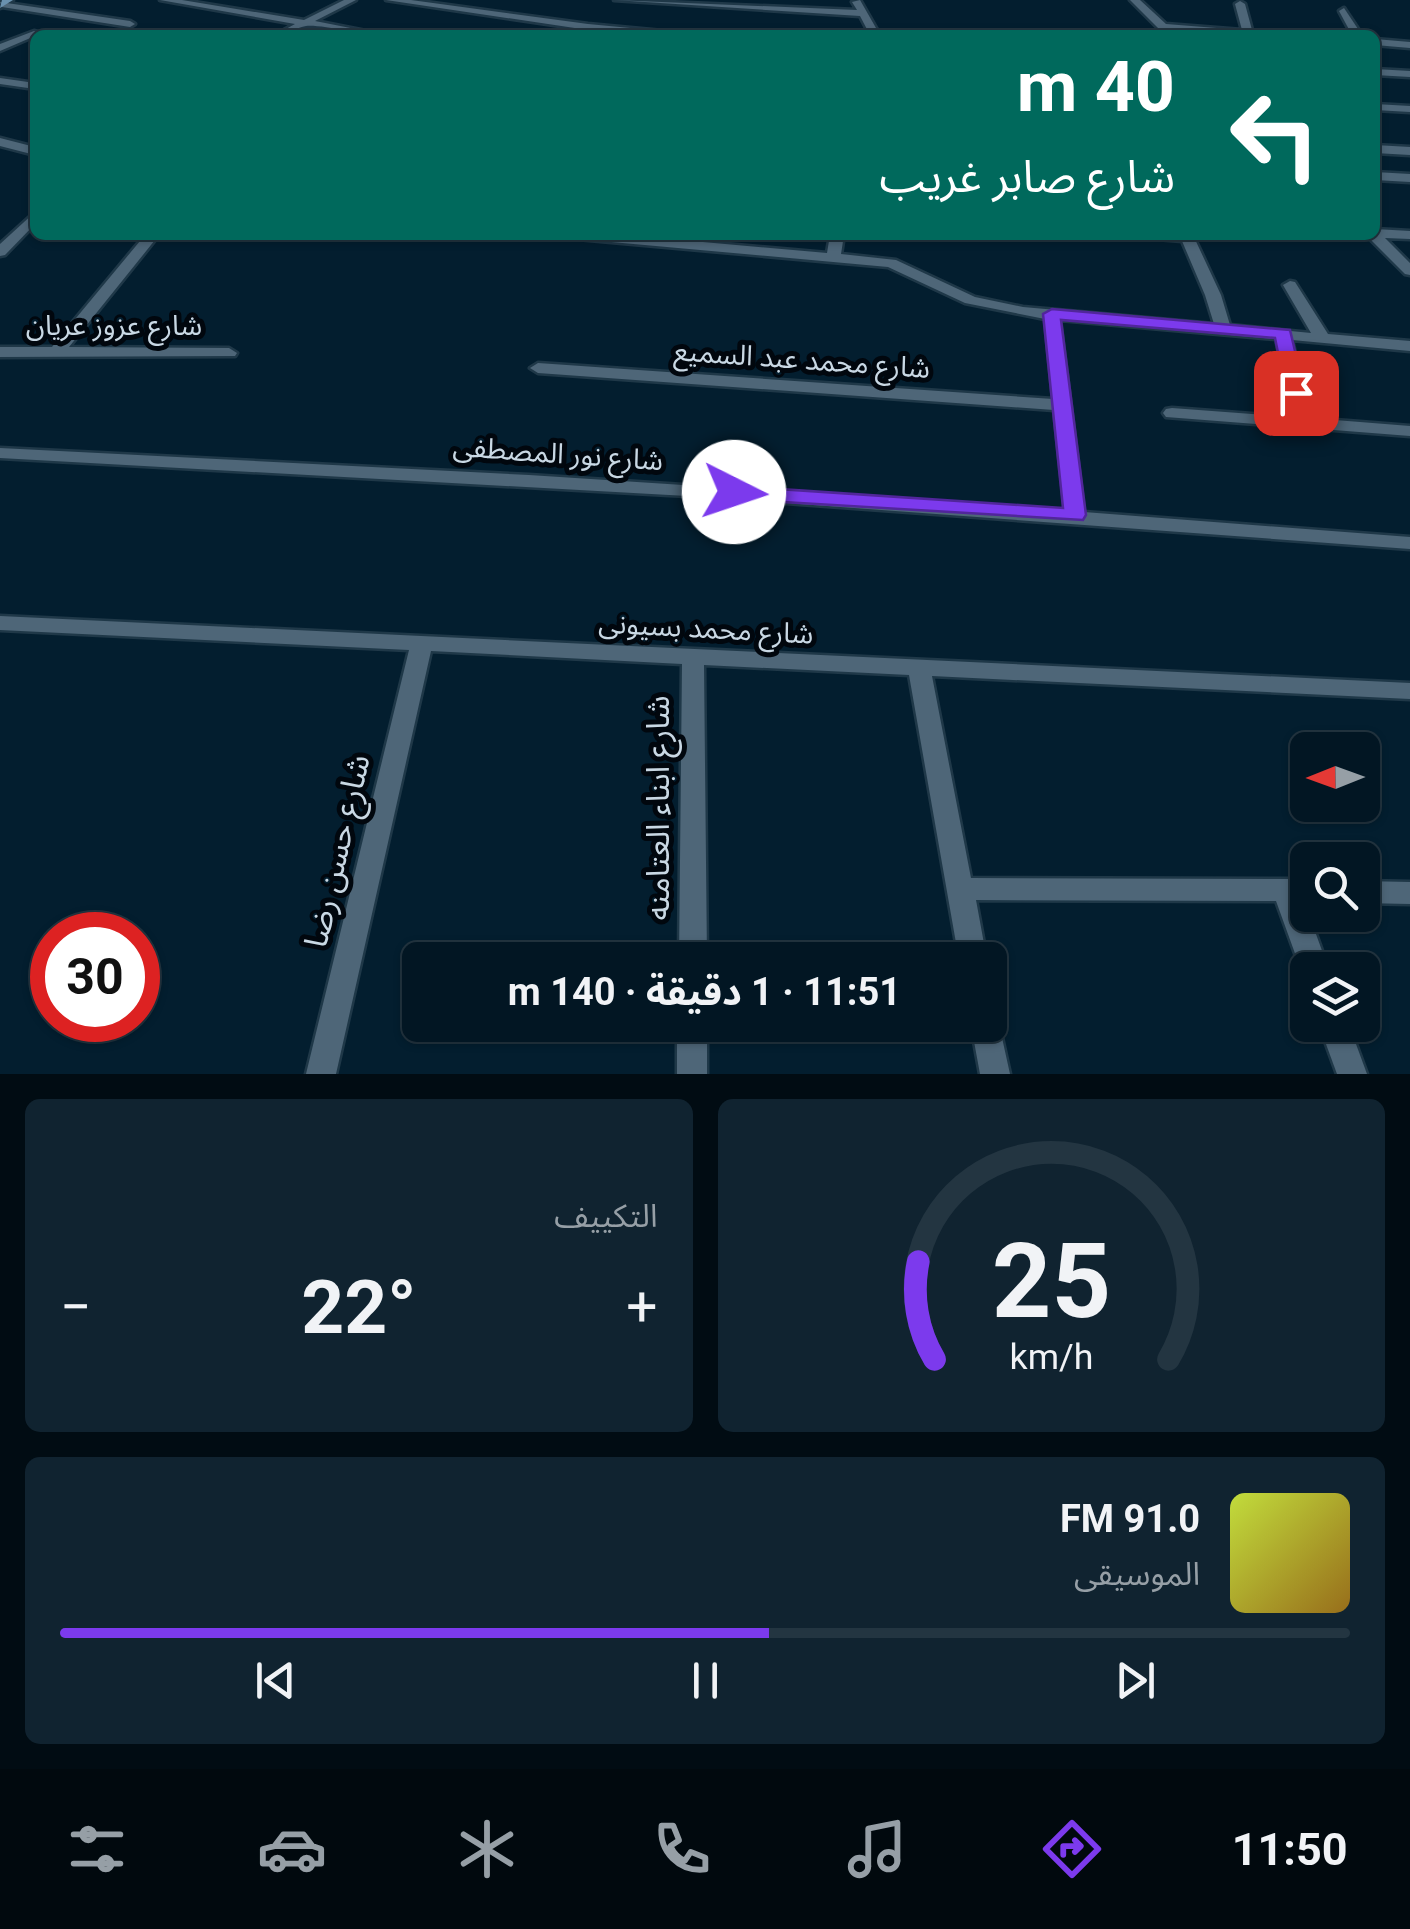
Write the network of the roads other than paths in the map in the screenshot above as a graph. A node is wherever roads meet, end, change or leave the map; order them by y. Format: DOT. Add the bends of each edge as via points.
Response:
graph roads {
  1 [pos="165,0"];
  2 [pos="351,0"];
  3 [pos="391,0"];
  4 [pos="512,0"];
  5 [pos="619,0"];
  6 [pos="856,0"];
  7 [pos="1136,0"];
  8 [pos="418,2"];
  9 [pos="3,3"];
  10 [pos="1240,4"];
  11 [pos="608,9"];
  12 [pos="1344,11"];
  13 [pos="863,13"];
  14 [pos="500,16"];
  15 [pos="598,18"];
  16 [pos="305,23"];
  17 [pos="130,24"];
  18 [pos="588,27"];
  19 [pos="290,30"];
  20 [pos="349,30"];
  21 [pos="584,30"];
  22 [pos="630,30"];
  23 [pos="872,30"];
  24 [pos="1166,30"];
  25 [pos="1247,30"];
  26 [pos="1354,30"];
  27 [pos="30,36"];
  28 [pos="1380,42"];
  29 [pos="1410,45"];
  30 [pos="0,48"];
  31 [pos="1380,72"];
  32 [pos="1410,74"];
  33 [pos="0,80"];
  34 [pos="30,85"];
  35 [pos="1380,106"];
  36 [pos="1410,109"];
  37 [pos="0,142"];
  38 [pos="1380,149"];
  39 [pos="30,150"];
  40 [pos="1410,152"];
  41 [pos="1380,176"];
  42 [pos="1410,178"];
  43 [pos="30,220"];
  44 [pos="1380,234"];
  45 [pos="1410,235"];
  46 [pos="6,239"];
  47 [pos="148,240"];
  48 [pos="698,240"];
  49 [pos="836,240"];
  50 [pos="1188,240"];
  51 [pos="1380,240"];
  52 [pos="746,242"];
  53 [pos="0,252"];
  54 [pos="834,256"];
  55 [pos="1410,272"];
  56 [pos="1290,284"];
  57 [pos="1052,314"];
  58 [pos="1223,328"];
  59 [pos="1283,334"];
  60 [pos="1322,337"];
  61 [pos="1410,346"];
  62 [pos="0,352"];
  63 [pos="56,352"];
  64 [pos="228,353"];
  65 [pos="538,368"];
  66 [pos="1062,405"];
  67 [pos="1172,414"];
  68 [pos="1302,423"];
  69 [pos="1410,431"];
  70 [pos="0,454"];
  71 [pos="1075,515"];
  72 [pos="1410,543"];
  73 [pos="0,623"];
  74 [pos="422,644"];
  75 [pos="693,657"];
  76 [pos="919,668"];
  77 [pos="1410,691"];
  78 [pos="960,889"];
  79 [pos="1290,890"];
  80 [pos="1380,892"];
  81 [pos="1410,893"];
  82 [pos="692,942"];
  83 [pos="970,942"];
  84 [pos="692,1042"];
  85 [pos="989,1042"];
  86 [pos="1340,1042"];
  87 [pos="321,1074"];
  88 [pos="692,1074"];
  89 [pos="995,1074"];
  90 [pos="1352,1074"];
  1 -- 16 [label="street"];
  2 -- 16 [label="street"];
  3 -- 8 [label="street"];
  4 -- 14 [label="street"];
  5 -- 11 [label="street"];
  5 -- 13 [label="street"];
  6 -- 13 [label="street"];
  7 -- 24 [label="street"];
  8 -- 14 [label="street"];
  9 -- 17 [label="street"];
  10 -- 25 [label="street"];
  12 -- 26 [label="street"];
  13 -- 23 [label="street"];
  14 -- 18 [label="street"];
  15 -- 18 [label="street"];
  16 -- 19 [label="street"];
  16 -- 20 [label="street"];
  18 -- 21 [label="street"];
  18 -- 22 [label="street"];
  27 -- 30 [label="street"];
  28 -- 29 [label="street"];
  31 -- 32 [label="street"];
  33 -- 34 [label="street"];
  35 -- 36 [label="street"];
  37 -- 39 [label="street"];
  38 -- 40 [label="street"];
  41 -- 42 [label="street"];
  43 -- 46 [label="street"];
  44 -- 45 [label="street"];
  46 -- 53 [label="street"];
  47 -- 63 [label="street"];
  48 -- 52 [label="street"];
  49 -- 54 [label="street"];
  50 -- 58 [label="street"];
  51 -- 55 [label="street"];
  52 -- 54 [label="street"];
  54 -- 57 [label="street" via="891,263 970,300"];
  56 -- 60 [label="street"];
  57 -- 58 [label="street"];
  57 -- 66 [label="street"];
  58 -- 59 [label="street"];
  59 -- 60 [label="street"];
  59 -- 68 [label="street"];
  60 -- 61 [label="street"];
  62 -- 63 [label="street, شارع عزوز عريان"];
  63 -- 64 [label="street, شارع عزوز عريان"];
  65 -- 66 [label="street, شارع محمد عبد السميع"];
  66 -- 71 [label="street"];
  67 -- 68 [label="street"];
  68 -- 69 [label="street"];
  70 -- 71 [label="street, شارع نور المصطفى" via="469,475"];
  71 -- 72 [label="street, شارع نور المصطفى"];
  73 -- 74 [label="street, شارع محمد بسيونى"];
  74 -- 75 [label="street, شارع محمد بسيونى"];
  74 -- 87 [label="street, شارع حسن رضا"];
  75 -- 76 [label="street, شارع محمد بسيونى"];
  75 -- 82 [label="street, شارع ابناء العتامنه"];
  76 -- 77 [label="street, شارع محمد بسيونى"];
  76 -- 78 [label="street"];
  78 -- 79 [label="street"];
  78 -- 83 [label="street"];
  80 -- 81 [label="street"];
  84 -- 88 [label="street"];
  85 -- 89 [label="street"];
  86 -- 90 [label="street"];
}
